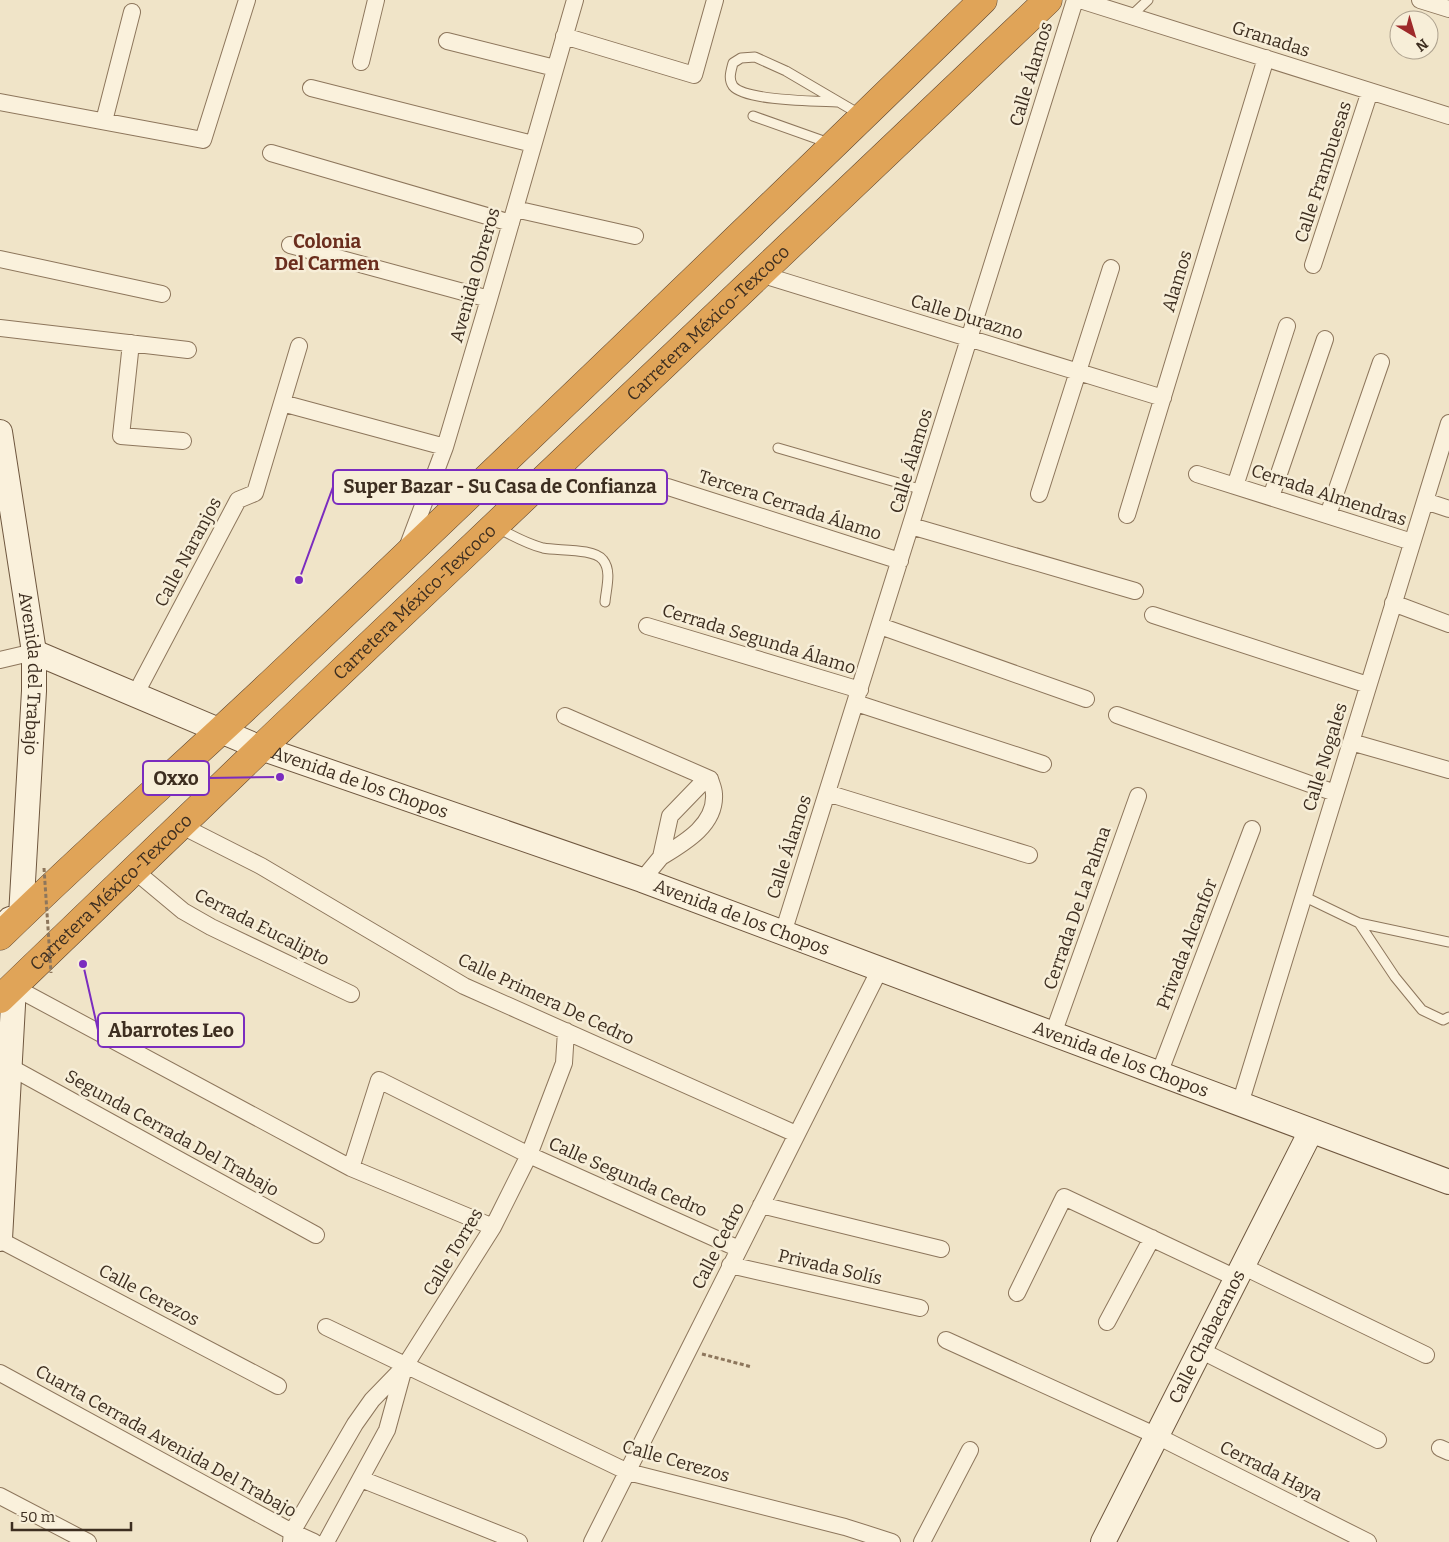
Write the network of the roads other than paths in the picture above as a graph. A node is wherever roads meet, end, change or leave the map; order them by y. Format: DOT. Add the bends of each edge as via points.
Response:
graph roads {
  1 [pos="247,0"];
  2 [pos="376,0"];
  3 [pos="575,0"];
  4 [pos="716,0"];
  5 [pos="983,0"];
  6 [pos="1048,0"];
  7 [pos="1075,0"];
  8 [pos="1080,0"];
  9 [pos="1148,0"];
  10 [pos="1420,0"];
  11 [pos="1449,9"];
  12 [pos="132,12"];
  13 [pos="1131,16"];
  14 [pos="564,36"];
  15 [pos="447,41"];
  16 [pos="1266,58"];
  17 [pos="361,62"];
  18 [pos="555,68"];
  19 [pos="311,88"];
  20 [pos="1370,91"];
  21 [pos="0,102"];
  22 [pos="837,102"];
  23 [pos="754,116"];
  24 [pos="1449,116"];
  25 [pos="864,117"];
  26 [pos="104,121"];
  27 [pos="533,144"];
  28 [pos="834,145"];
  29 [pos="271,153"];
  30 [pos="513,216"];
  31 [pos="635,236"];
  32 [pos="290,245"];
  33 [pos="0,259"];
  34 [pos="1313,265"];
  35 [pos="1111,268"];
  36 [pos="760,274"];
  37 [pos="162,294"];
  38 [pos="490,299"];
  39 [pos="1287,326"];
  40 [pos="0,328"];
  41 [pos="970,338"];
  42 [pos="1325,339"];
  43 [pos="131,343"];
  44 [pos="299,346"];
  45 [pos="188,350"];
  46 [pos="1382,362"];
  47 [pos="1078,372"];
  48 [pos="1163,398"];
  49 [pos="282,403"];
  50 [pos="1449,423"];
  51 [pos="1,438"];
  52 [pos="183,441"];
  53 [pos="445,447"];
  54 [pos="778,448"];
  55 [pos="1197,474"];
  56 [pos="1235,486"];
  57 [pos="668,487"];
  58 [pos="923,490"];
  59 [pos="1039,494"];
  60 [pos="1271,497"];
  61 [pos="1425,501"];
  62 [pos="1449,509"];
  63 [pos="6,512"];
  64 [pos="1127,515"];
  65 [pos="1328,515"];
  66 [pos="494,526"];
  67 [pos="911,526"];
  68 [pos="1412,542"];
  69 [pos="404,558"];
  70 [pos="900,561"];
  71 [pos="1135,591"];
  72 [pos="605,602"];
  73 [pos="1393,603"];
  74 [pos="1153,615"];
  75 [pos="1449,624"];
  76 [pos="647,626"];
  77 [pos="880,626"];
  78 [pos="34,652"];
  79 [pos="0,660"];
  80 [pos="1368,686"];
  81 [pos="135,695"];
  82 [pos="858,696"];
  83 [pos="1086,699"];
  84 [pos="565,716"];
  85 [pos="1117,716"];
  86 [pos="221,731"];
  87 [pos="1351,742"];
  88 [pos="261,748"];
  89 [pos="1044,764"];
  90 [pos="1449,770"];
  91 [pos="710,779"];
  92 [pos="827,793"];
  93 [pos="1335,793"];
  94 [pos="1138,796"];
  95 [pos="182,826"];
  96 [pos="1252,829"];
  97 [pos="1029,855"];
  98 [pos="661,858"];
  99 [pos="134,871"];
  100 [pos="642,880"];
  101 [pos="1303,896"];
  102 [pos="10,919"];
  103 [pos="1359,923"];
  104 [pos="783,933"];
  105 [pos="0,936"];
  106 [pos="1449,942"];
  107 [pos="880,969"];
  108 [pos="7,993"];
  109 [pos="351,994"];
  110 [pos="1449,1017"];
  111 [pos="566,1031"];
  112 [pos="1053,1034"];
  113 [pos="10,1067"];
  114 [pos="1159,1074"];
  115 [pos="1240,1104"];
  116 [pos="1311,1131"];
  117 [pos="796,1134"];
  118 [pos="529,1155"];
  119 [pos="351,1168"];
  120 [pos="1449,1182"];
  121 [pos="761,1205"];
  122 [pos="493,1227"];
  123 [pos="316,1235"];
  124 [pos="1152,1238"];
  125 [pos="0,1240"];
  126 [pos="941,1248"];
  127 [pos="739,1249"];
  128 [pos="730,1265"];
  129 [pos="1239,1272"];
  130 [pos="1017,1293"];
  131 [pos="920,1308"];
  132 [pos="1107,1322"];
  133 [pos="326,1327"];
  134 [pos="946,1340"];
  135 [pos="1200,1350"];
  136 [pos="1426,1355"];
  137 [pos="405,1366"];
  138 [pos="0,1373"];
  139 [pos="278,1386"];
  140 [pos="1157,1436"];
  141 [pos="1378,1440"];
  142 [pos="970,1450"];
  143 [pos="628,1472"];
  144 [pos="361,1479"];
  145 [pos="0,1496"];
  146 [pos="291,1537"];
  147 [pos="88,1542"];
  148 [pos="314,1542"];
  149 [pos="326,1542"];
  150 [pos="519,1542"];
  151 [pos="592,1542"];
  152 [pos="892,1542"];
  153 [pos="922,1542"];
  154 [pos="1104,1542"];
  155 [pos="1368,1542"];
  1 -- 26 [label="street" via="203,140"];
  2 -- 17 [label="street"];
  3 -- 14 [label="street, Avenida Obreros"];
  4 -- 14 [label="street" via="694,75"];
  5 -- 25 [label="highway"];
  6 -- 36 [label="highway, Carretera México-Texcoco"];
  7 -- 41 [label="street, Calle Álamos"];
  8 -- 13 [label="street, Granadas"];
  9 -- 13 [label="lane"];
  10 -- 11 [label="street"];
  12 -- 26 [label="street"];
  13 -- 16 [label="street, Granadas"];
  14 -- 18 [label="street, Avenida Obreros"];
  15 -- 18 [label="street"];
  16 -- 20 [label="street, Granadas"];
  16 -- 48 [label="street, Alamos"];
  18 -- 27 [label="street, Avenida Obreros"];
  19 -- 27 [label="street"];
  20 -- 24 [label="street, Granadas"];
  20 -- 34 [label="street, Calle Frambuesas"];
  21 -- 26 [label="street"];
  22 -- 22 [label="lane" via="786,71 755,57 741,58 733,63 730,78 733,86 742,92 762,98"];
  22 -- 25 [label="lane"];
  23 -- 28 [label="lane"];
  25 -- 28 [label="highway"];
  27 -- 30 [label="street, Avenida Obreros"];
  28 -- 69 [label="highway"];
  29 -- 30 [label="street"];
  30 -- 31 [label="street"];
  30 -- 38 [label="street, Avenida Obreros"];
  32 -- 38 [label="street"];
  33 -- 37 [label="street"];
  35 -- 47 [label="street"];
  36 -- 41 [label="street, Calle Durazno"];
  36 -- 66 [label="highway, Carretera México-Texcoco"];
  38 -- 53 [label="street, Avenida Obreros"];
  39 -- 56 [label="street"];
  40 -- 43 [label="street"];
  41 -- 47 [label="street, Calle Durazno"];
  41 -- 58 [label="street, Calle Álamos"];
  42 -- 60 [label="street"];
  43 -- 45 [label="street"];
  43 -- 52 [label="street" via="120,436"];
  44 -- 49 [label="street, Calle Naranjos"];
  46 -- 65 [label="street"];
  47 -- 48 [label="street, Calle Durazno"];
  47 -- 59 [label="street"];
  48 -- 64 [label="street, Alamos"];
  49 -- 53 [label="street"];
  49 -- 81 [label="street, Calle Naranjos" via="255,494 238,500"];
  50 -- 61 [label="street, Calle Nogales"];
  51 -- 63 [label="street, Avenida del Trabajo"];
  53 -- 69 [label="street, Avenida Obreros"];
  54 -- 58 [label="lane"];
  55 -- 56 [label="street, Cerrada Almendras"];
  56 -- 60 [label="street, Cerrada Almendras"];
  57 -- 70 [label="street, Tercera Cerrada Álamo"];
  58 -- 67 [label="street, Calle Álamos"];
  60 -- 65 [label="street, Cerrada Almendras"];
  61 -- 62 [label="street"];
  61 -- 68 [label="street, Calle Nogales"];
  63 -- 78 [label="street, Avenida del Trabajo"];
  65 -- 68 [label="street, Cerrada Almendras"];
  66 -- 72 [label="lane" via="542,547 592,553 602,558 608,569"];
  66 -- 88 [label="highway, Carretera México-Texcoco"];
  67 -- 70 [label="street, Calle Álamos"];
  67 -- 71 [label="street"];
  68 -- 73 [label="street, Calle Nogales"];
  69 -- 86 [label="highway"];
  70 -- 77 [label="street, Calle Álamos"];
  73 -- 75 [label="street"];
  73 -- 80 [label="street, Calle Nogales"];
  74 -- 80 [label="street"];
  76 -- 82 [label="street, Cerrada Segunda Álamo"];
  77 -- 82 [label="street, Calle Álamos"];
  77 -- 83 [label="street"];
  78 -- 79 [label="street"];
  78 -- 81 [label="street, Avenida de los Chopos"];
  78 -- 102 [label="street, Avenida del Trabajo" via="34,691"];
  80 -- 87 [label="street, Calle Nogales"];
  81 -- 86 [label="street, Avenida de los Chopos"];
  82 -- 89 [label="street, Cerrada Segunda Álamo"];
  82 -- 92 [label="street, Calle Álamos"];
  84 -- 91 [label="street"];
  85 -- 93 [label="street"];
  86 -- 88 [label="street, Avenida de los Chopos"];
  86 -- 102 [label="highway"];
  87 -- 90 [label="street"];
  87 -- 93 [label="street, Calle Nogales"];
  88 -- 95 [label="highway, Carretera México-Texcoco"];
  88 -- 100 [label="street, Avenida de los Chopos"];
  91 -- 98 [label="street" via="670,816"];
  91 -- 98 [label="street" via="714,794 712,810 700,830"];
  92 -- 97 [label="street"];
  92 -- 104 [label="street, Calle Álamos"];
  93 -- 101 [label="street, Calle Nogales"];
  94 -- 112 [label="street, Cerrada De La Palma"];
  95 -- 99 [label="highway, Carretera México-Texcoco"];
  95 -- 111 [label="street, Calle Primera De Cedro" via="261,866 464,986"];
  96 -- 114 [label="street, Privada Alcanfor"];
  98 -- 100 [label="street"];
  99 -- 108 [label="highway, Carretera México-Texcoco"];
  99 -- 109 [label="street, Cerrada Eucalipto" via="183,911 211,927"];
  100 -- 104 [label="street, Avenida de los Chopos"];
  101 -- 103 [label="lane"];
  101 -- 115 [label="street, Calle Nogales"];
  102 -- 105 [label="highway"];
  103 -- 106 [label="lane"];
  103 -- 110 [label="lane" via="1394,977 1422,1010 1443,1020"];
  104 -- 107 [label="street, Avenida de los Chopos"];
  107 -- 112 [label="street, Avenida de los Chopos"];
  107 -- 117 [label="street, Calle Cedro"];
  108 -- 113 [label="street"];
  108 -- 119 [label="street"];
  111 -- 117 [label="street, Calle Primera De Cedro"];
  111 -- 118 [label="street, Calle Torres" via="564,1062"];
  112 -- 114 [label="street, Avenida de los Chopos"];
  113 -- 123 [label="street, Segunda Cerrada Del Trabajo"];
  113 -- 125 [label="street"];
  114 -- 115 [label="street, Avenida de los Chopos"];
  115 -- 116 [label="street, Avenida de los Chopos"];
  116 -- 120 [label="street, Avenida de los Chopos"];
  116 -- 129 [label="street, Calle Chabacanos"];
  117 -- 121 [label="street, Calle Cedro"];
  118 -- 119 [label="street" via="379,1080"];
  118 -- 122 [label="street, Calle Torres"];
  118 -- 127 [label="street, Calle Segunda Cedro"];
  119 -- 122 [label="street"];
  121 -- 126 [label="street"];
  121 -- 127 [label="street, Calle Cedro"];
  122 -- 137 [label="street, Calle Torres"];
  124 -- 129 [label="street"];
  124 -- 130 [label="street" via="1064,1197"];
  124 -- 132 [label="street"];
  125 -- 139 [label="street, Calle Cerezos"];
  127 -- 128 [label="street, Calle Cedro"];
  128 -- 131 [label="street, Privada Solís"];
  128 -- 143 [label="street, Calle Cedro"];
  129 -- 135 [label="street, Calle Chabacanos"];
  129 -- 136 [label="street"];
  133 -- 137 [label="street, Calle Cerezos"];
  134 -- 140 [label="street, Cerrada Haya"];
  135 -- 140 [label="street, Calle Chabacanos"];
  135 -- 141 [label="street"];
  137 -- 143 [label="street, Calle Cerezos"];
  137 -- 144 [label="street, Calle Torres" via="387,1430"];
  137 -- 146 [label="street, Calle Torres" via="372,1400 355,1424"];
  138 -- 146 [label="street, Cuarta Cerrada Avenida Del Trabajo"];
  140 -- 154 [label="street, Calle Chabacanos"];
  140 -- 155 [label="street, Cerrada Haya"];
  142 -- 153 [label="street"];
  143 -- 151 [label="street, Calle Cedro"];
  143 -- 152 [label="street, Calle Cerezos" via="846,1527"];
  144 -- 149 [label="street, Calle Torres"];
  144 -- 150 [label="street"];
  145 -- 147 [label="street"];
  146 -- 148 [label="street, Cuarta Cerrada Avenida Del Trabajo"];
}
